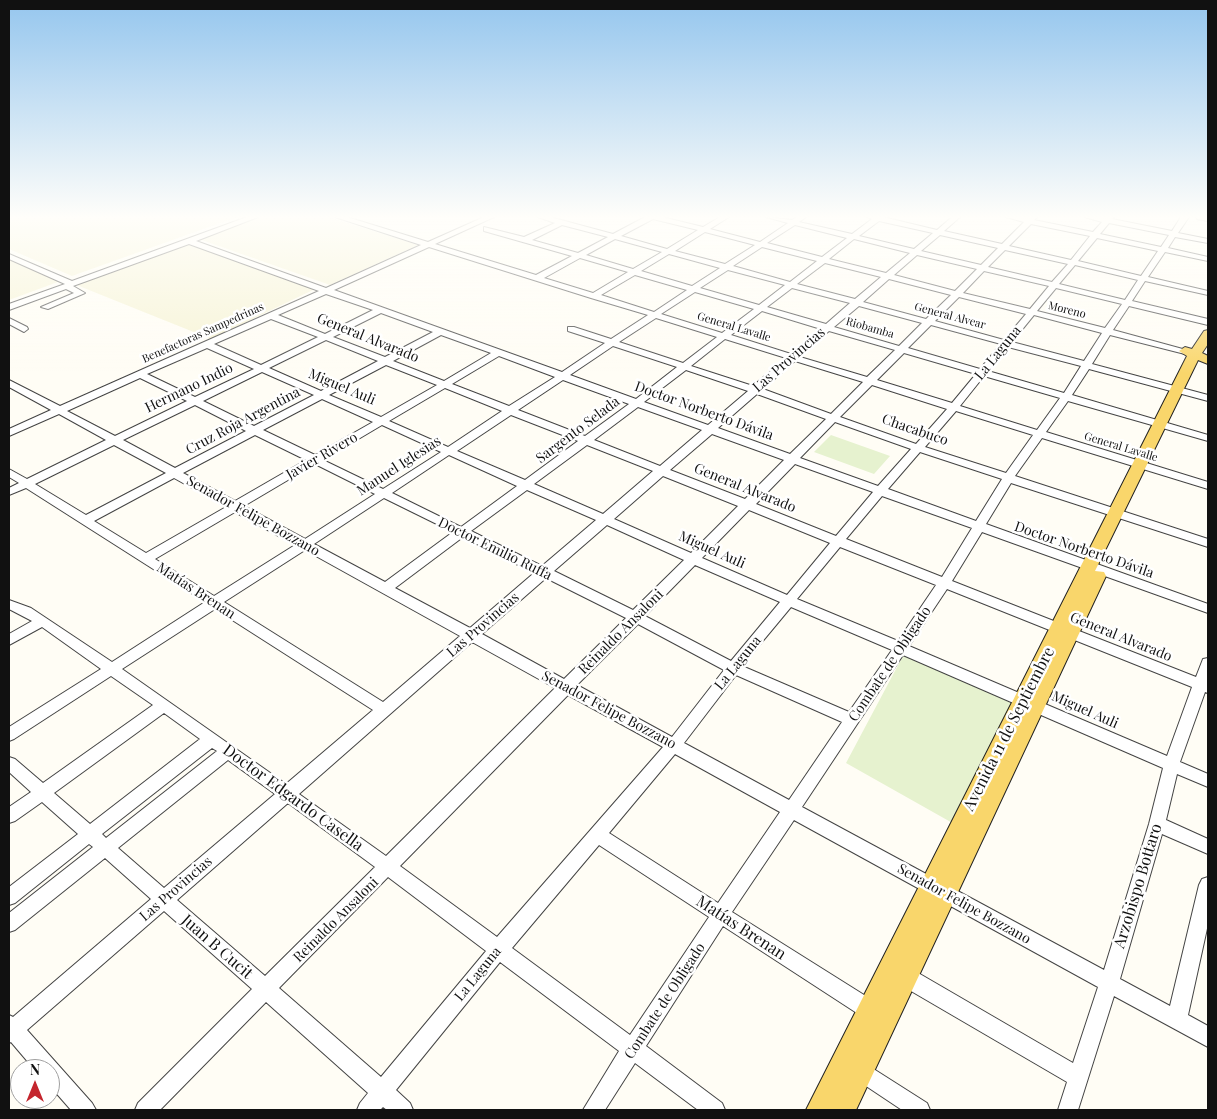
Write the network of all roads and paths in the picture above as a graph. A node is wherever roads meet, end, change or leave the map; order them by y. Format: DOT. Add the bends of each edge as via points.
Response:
graph roads {
  1 [pos="36,269"];
  2 [pos="112,269"];
  3 [pos="268,269"];
  4 [pos="372,269"];
  5 [pos="509,269"];
  6 [pos="554,269"];
  7 [pos="624,269"];
  8 [pos="639,269"];
  9 [pos="724,269"];
  10 [pos="730,269"];
  11 [pos="813,269"];
  12 [pos="860,269"];
  13 [pos="894,269"];
  14 [pos="981,269"];
  15 [pos="987,269"];
  16 [pos="1067,269"];
  17 [pos="1102,269"];
  18 [pos="1149,269"];
  19 [pos="634,272"];
  20 [pos="886,276"];
  21 [pos="538,278"];
  22 [pos="1142,279"];
  23 [pos="69,285"];
  24 [pos="1054,285"];
  25 [pos="792,286"];
  26 [pos="694,289"];
  27 [pos="326,290"];
  28 [pos="1208,293"];
  29 [pos="956,294"];
  30 [pos="594,296"];
  31 [pos="30,300"];
  32 [pos="857,302"];
  33 [pos="1126,303"];
  34 [pos="45,307"];
  35 [pos="9,308"];
  36 [pos="762,309"];
  37 [pos="381,310"];
  38 [pos="1032,313"];
  39 [pos="59,314"];
  40 [pos="270,315"];
  41 [pos="655,315"];
  42 [pos="9,321"];
  43 [pos="929,322"];
  44 [pos="1208,322"];
  45 [pos="827,328"];
  46 [pos="24,329"];
  47 [pos="571,329"];
  48 [pos="440,332"];
  49 [pos="1106,332"];
  50 [pos="725,336"];
  51 [pos="325,337"];
  52 [pos="612,343"];
  53 [pos="1007,343"];
  54 [pos="206,344"];
  55 [pos="901,349"];
  56 [pos="1200,352"];
  57 [pos="498,353"];
  58 [pos="793,357"];
  59 [pos="385,361"];
  60 [pos="1086,365"];
  61 [pos="684,367"];
  62 [pos="261,368"];
  63 [pos="982,373"];
  64 [pos="139,374"];
  65 [pos="563,376"];
  66 [pos="870,381"];
  67 [pos="444,384"];
  68 [pos="10,385"];
  69 [pos="755,390"];
  70 [pos="1181,390"];
  71 [pos="322,395"];
  72 [pos="1066,397"];
  73 [pos="1208,398"];
  74 [pos="193,402"];
  75 [pos="638,402"];
  76 [pos="954,407"];
  77 [pos="59,410"];
  78 [pos="509,410"];
  79 [pos="834,417"];
  80 [pos="382,421"];
  81 [pos="1164,425"];
  82 [pos="710,428"];
  83 [pos="253,432"];
  84 [pos="9,433"];
  85 [pos="1040,434"];
  86 [pos="1208,438"];
  87 [pos="114,440"];
  88 [pos="586,440"];
  89 [pos="917,448"];
  90 [pos="449,451"];
  91 [pos="794,458"];
  92 [pos="314,461"];
  93 [pos="1144,467"];
  94 [pos="662,470"];
  95 [pos="9,472"];
  96 [pos="174,473"];
  97 [pos="1009,477"];
  98 [pos="26,483"];
  99 [pos="526,486"];
  100 [pos="1208,486"];
  101 [pos="880,491"];
  102 [pos="9,492"];
  103 [pos="383,494"];
  104 [pos="747,505"];
  105 [pos="235,506"];
  106 [pos="1122,513"];
  107 [pos="86,520"];
  108 [pos="605,520"];
  109 [pos="979,528"];
  110 [pos="460,532"];
  111 [pos="839,542"];
  112 [pos="1208,543"];
  113 [pos="305,545"];
  114 [pos="147,558"];
  115 [pos="694,558"];
  116 [pos="1095,569"];
  117 [pos="543,573"];
  118 [pos="945,582"];
  119 [pos="386,588"];
  120 [pos="789,601"];
  121 [pos="215,603"];
  122 [pos="9,604"];
  123 [pos="1208,609"];
  124 [pos="636,617"];
  125 [pos="42,621"];
  126 [pos="1065,631"];
  127 [pos="471,635"];
  128 [pos="9,640"];
  129 [pos="901,648"];
  130 [pos="1208,663"];
  131 [pos="112,667"];
  132 [pos="733,668"];
  133 [pos="566,687"];
  134 [pos="1205,687"];
  135 [pos="1030,702"];
  136 [pos="164,705"];
  137 [pos="384,710"];
  138 [pos="853,720"];
  139 [pos="9,735"];
  140 [pos="212,739"];
  141 [pos="674,745"];
  142 [pos="228,751"];
  143 [pos="9,762"];
  144 [pos="1171,766"];
  145 [pos="1208,781"];
  146 [pos="42,792"];
  147 [pos="287,794"];
  148 [pos="793,810"];
  149 [pos="9,816"];
  150 [pos="1157,824"];
  151 [pos="89,834"];
  152 [pos="597,836"];
  153 [pos="104,847"];
  154 [pos="1208,847"];
  155 [pos="388,867"];
  156 [pos="1208,884"];
  157 [pos="937,890"];
  158 [pos="9,897"];
  159 [pos="164,900"];
  160 [pos="720,915"];
  161 [pos="9,924"];
  162 [pos="1203,935"];
  163 [pos="498,949"];
  164 [pos="906,977"];
  165 [pos="1109,983"];
  166 [pos="266,990"];
  167 [pos="868,1009"];
  168 [pos="885,1020"];
  169 [pos="1177,1020"];
  170 [pos="10,1029"];
  171 [pos="1208,1037"];
  172 [pos="634,1049"];
  173 [pos="39,1059"];
  174 [pos="861,1071"];
  175 [pos="1078,1077"];
  176 [pos="60,1082"];
  177 [pos="382,1092"];
  178 [pos="86,1110"];
  179 [pos="145,1110"];
  180 [pos="367,1110"];
  181 [pos="403,1110"];
  182 [pos="593,1110"];
  183 [pos="715,1110"];
  184 [pos="820,1110"];
  185 [pos="842,1110"];
  186 [pos="920,1110"];
  187 [pos="1068,1110"];
  1 -- 23 [label="street"];
  2 -- 23 [label="street"];
  3 -- 27 [label="street, Doctor Norberto Dávila"];
  4 -- 27 [label="street, Benefactoras Sampedrinas"];
  5 -- 21 [label="street, General Lavalle"];
  6 -- 21 [label="street"];
  7 -- 19 [label="street, Riobamba"];
  8 -- 19 [label="street"];
  9 -- 26 [label="street, Manuel Iglesias"];
  10 -- 25 [label="street, General Alvear"];
  11 -- 25 [label="street, Sargento Selada"];
  12 -- 20 [label="street, Moreno"];
  13 -- 20 [label="street, Las Provincias"];
  14 -- 29 [label="street, Reinaldo Ansaloni"];
  15 -- 24 [label="street"];
  16 -- 24 [label="street, La Laguna"];
  17 -- 22 [label="street"];
  18 -- 22 [label="street, Combate de Obligado"];
  19 -- 26 [label="street, Riobamba"];
  19 -- 30 [label="street"];
  20 -- 29 [label="street, Moreno"];
  20 -- 32 [label="street, Las Provincias"];
  21 -- 30 [label="street, General Lavalle"];
  22 -- 28 [label="street"];
  22 -- 33 [label="street, Combate de Obligado"];
  23 -- 31 [label="street"];
  23 -- 34 [label="street" via="81,293"];
  24 -- 33 [label="street"];
  24 -- 38 [label="street, La Laguna"];
  25 -- 32 [label="street, General Alvear"];
  25 -- 36 [label="street, Sargento Selada"];
  26 -- 36 [label="street, Riobamba"];
  26 -- 41 [label="street, Manuel Iglesias"];
  27 -- 37 [label="street, Doctor Norberto Dávila"];
  27 -- 40 [label="street, Benefactoras Sampedrinas"];
  29 -- 38 [label="street, Moreno"];
  29 -- 43 [label="street, Reinaldo Ansaloni"];
  30 -- 41 [label="street, General Lavalle"];
  31 -- 34 [label="street"];
  31 -- 35 [label="street"];
  32 -- 43 [label="street, General Alvear"];
  32 -- 45 [label="street, Las Provincias"];
  33 -- 44 [label="street"];
  33 -- 49 [label="street, Combate de Obligado"];
  34 -- 39 [label="street"];
  36 -- 45 [label="street, Riobamba"];
  36 -- 50 [label="street, Sargento Selada"];
  37 -- 48 [label="street, Doctor Norberto Dávila"];
  37 -- 51 [label="street, Hermano Indio"];
  38 -- 49 [label="street, Moreno"];
  38 -- 53 [label="street, La Laguna"];
  40 -- 51 [label="street, General Alvarado"];
  40 -- 54 [label="street, Benefactoras Sampedrinas"];
  41 -- 50 [label="street, General Lavalle"];
  41 -- 52 [label="street, Manuel Iglesias"];
  42 -- 46 [label="street"];
  43 -- 53 [label="street, General Alvear"];
  43 -- 55 [label="street, Reinaldo Ansaloni"];
  45 -- 55 [label="street, Riobamba"];
  45 -- 58 [label="street, Las Provincias"];
  47 -- 52 [label="street, Chacabuco"];
  48 -- 57 [label="street, Doctor Norberto Dávila"];
  48 -- 59 [label="street, Cruz Roja Argentina"];
  49 -- 56 [label="street, Moreno"];
  49 -- 60 [label="street, Combate de Obligado"];
  50 -- 58 [label="street, General Lavalle"];
  50 -- 61 [label="street, Sargento Selada"];
  51 -- 59 [label="street, General Alvarado"];
  51 -- 62 [label="street, Hermano Indio"];
  52 -- 61 [label="street, Chacabuco"];
  52 -- 65 [label="street, Manuel Iglesias"];
  53 -- 60 [label="street, General Alvear"];
  53 -- 63 [label="street, La Laguna"];
  54 -- 62 [label="street, Miguel Auli"];
  54 -- 64 [label="street, Benefactoras Sampedrinas"];
  55 -- 63 [label="street, Riobamba"];
  55 -- 66 [label="street, Reinaldo Ansaloni"];
  56 -- 70 [label="main road, Avenida 11 de Septiembre"];
  57 -- 65 [label="street, Doctor Norberto Dávila"];
  57 -- 67 [label="street, Javier Rivero"];
  58 -- 66 [label="street, General Lavalle"];
  58 -- 69 [label="street, Las Provincias"];
  59 -- 67 [label="street, General Alvarado"];
  59 -- 71 [label="street, Cruz Roja Argentina"];
  60 -- 70 [label="street, General Alvear"];
  60 -- 72 [label="street, Combate de Obligado"];
  61 -- 69 [label="street, Chacabuco"];
  61 -- 75 [label="street, Sargento Selada"];
  62 -- 71 [label="street, Miguel Auli"];
  62 -- 74 [label="street, Hermano Indio"];
  63 -- 72 [label="street, Riobamba"];
  63 -- 76 [label="street, La Laguna"];
  64 -- 74 [label="street, Doctor Emilio Ruffa"];
  64 -- 77 [label="street, Benefactoras Sampedrinas"];
  65 -- 75 [label="street, Doctor Norberto Dávila"];
  65 -- 78 [label="street, Manuel Iglesias"];
  66 -- 76 [label="street, General Lavalle"];
  66 -- 79 [label="street, Reinaldo Ansaloni"];
  67 -- 78 [label="street, General Alvarado"];
  67 -- 80 [label="street, Javier Rivero"];
  68 -- 77 [label="street, Senador Felipe Bozzano"];
  69 -- 79 [label="street, Chacabuco"];
  69 -- 82 [label="street, Las Provincias"];
  70 -- 73 [label="street, General Alvear"];
  70 -- 81 [label="main road, Avenida 11 de Septiembre"];
  71 -- 80 [label="street, Miguel Auli"];
  71 -- 83 [label="street, Cruz Roja Argentina"];
  72 -- 81 [label="street, Riobamba"];
  72 -- 85 [label="street, Combate de Obligado"];
  74 -- 83 [label="street, Doctor Emilio Ruffa"];
  74 -- 87 [label="street, Hermano Indio"];
  75 -- 82 [label="street, Doctor Norberto Dávila"];
  75 -- 88 [label="street, Sargento Selada"];
  76 -- 85 [label="street, General Lavalle"];
  76 -- 89 [label="street, La Laguna"];
  77 -- 84 [label="street, Benefactoras Sampedrinas"];
  77 -- 87 [label="street, Senador Felipe Bozzano"];
  78 -- 88 [label="street, General Alvarado"];
  78 -- 90 [label="street, Manuel Iglesias"];
  79 -- 89 [label="street, Chacabuco"];
  79 -- 91 [label="street, Reinaldo Ansaloni"];
  80 -- 90 [label="street, Miguel Auli"];
  80 -- 92 [label="street, Javier Rivero"];
  81 -- 86 [label="street, Riobamba"];
  81 -- 93 [label="main road, Avenida 11 de Septiembre"];
  82 -- 91 [label="street, Doctor Norberto Dávila"];
  82 -- 94 [label="street, Las Provincias"];
  83 -- 92 [label="street, Doctor Emilio Ruffa"];
  83 -- 96 [label="street, Cruz Roja Argentina"];
  85 -- 93 [label="street, General Lavalle"];
  85 -- 97 [label="street, Combate de Obligado"];
  87 -- 96 [label="street, Senador Felipe Bozzano"];
  87 -- 98 [label="street, Hermano Indio"];
  88 -- 94 [label="street, General Alvarado"];
  88 -- 99 [label="street, Sargento Selada"];
  89 -- 97 [label="street, Chacabuco"];
  89 -- 101 [label="street, La Laguna"];
  90 -- 99 [label="street, Miguel Auli"];
  90 -- 103 [label="street, Manuel Iglesias"];
  91 -- 101 [label="street, Doctor Norberto Dávila"];
  91 -- 104 [label="street, Reinaldo Ansaloni"];
  92 -- 103 [label="street, Doctor Emilio Ruffa"];
  92 -- 105 [label="street, Javier Rivero"];
  93 -- 100 [label="street, General Lavalle"];
  93 -- 106 [label="main road, Avenida 11 de Septiembre"];
  94 -- 104 [label="street, General Alvarado"];
  94 -- 108 [label="street, Las Provincias"];
  95 -- 98 [label="street, Matías Brenan"];
  96 -- 105 [label="street, Senador Felipe Bozzano"];
  96 -- 107 [label="street, Cruz Roja Argentina"];
  97 -- 106 [label="street, Chacabuco"];
  97 -- 109 [label="street, Combate de Obligado"];
  98 -- 102 [label="street, Hermano Indio"];
  98 -- 107 [label="street, Matías Brenan"];
  99 -- 108 [label="street, Miguel Auli"];
  99 -- 110 [label="street, Sargento Selada"];
  101 -- 109 [label="street, Doctor Norberto Dávila"];
  101 -- 111 [label="street, La Laguna"];
  103 -- 110 [label="street, Doctor Emilio Ruffa"];
  103 -- 113 [label="street, Manuel Iglesias"];
  104 -- 111 [label="street, General Alvarado"];
  104 -- 115 [label="street, Reinaldo Ansaloni"];
  105 -- 113 [label="street, Senador Felipe Bozzano"];
  105 -- 114 [label="street, Javier Rivero"];
  106 -- 112 [label="street, Chacabuco"];
  106 -- 116 [label="main road, Avenida 11 de Septiembre"];
  107 -- 114 [label="street, Matías Brenan"];
  108 -- 115 [label="street, Miguel Auli"];
  108 -- 117 [label="street, Las Provincias"];
  109 -- 116 [label="street, Doctor Norberto Dávila"];
  109 -- 118 [label="street, Combate de Obligado"];
  110 -- 117 [label="street, Doctor Emilio Ruffa"];
  110 -- 119 [label="street, Sargento Selada"];
  111 -- 118 [label="street, General Alvarado"];
  111 -- 120 [label="street, La Laguna"];
  113 -- 119 [label="street, Senador Felipe Bozzano"];
  113 -- 121 [label="street, Manuel Iglesias"];
  114 -- 121 [label="street, Matías Brenan"];
  115 -- 120 [label="street, Miguel Auli"];
  115 -- 124 [label="street, Reinaldo Ansaloni"];
  116 -- 123 [label="street, Doctor Norberto Dávila"];
  116 -- 126 [label="main road, Avenida 11 de Septiembre"];
  117 -- 124 [label="street, Doctor Emilio Ruffa"];
  117 -- 127 [label="street, Las Provincias"];
  118 -- 126 [label="street, General Alvarado"];
  118 -- 129 [label="street, Combate de Obligado"];
  119 -- 127 [label="street, Senador Felipe Bozzano"];
  120 -- 129 [label="street, Miguel Auli"];
  120 -- 132 [label="street, La Laguna"];
  121 -- 131 [label="street, Manuel Iglesias"];
  121 -- 137 [label="street, Matías Brenan"];
  122 -- 125 [label="street, Doctor Edgardo Casella"];
  124 -- 132 [label="street, Doctor Emilio Ruffa"];
  124 -- 133 [label="street, Reinaldo Ansaloni"];
  125 -- 128 [label="street"];
  125 -- 131 [label="street, Doctor Edgardo Casella"];
  126 -- 134 [label="street, General Alvarado"];
  126 -- 135 [label="main road, Avenida 11 de Septiembre"];
  127 -- 133 [label="street, Senador Felipe Bozzano"];
  127 -- 137 [label="street, Las Provincias"];
  129 -- 135 [label="street, Miguel Auli"];
  129 -- 138 [label="street, Combate de Obligado"];
  130 -- 134 [label="street, Arzobispo Bottaro"];
  131 -- 136 [label="street, Doctor Edgardo Casella"];
  131 -- 139 [label="street, Manuel Iglesias"];
  132 -- 138 [label="street, Doctor Emilio Ruffa"];
  132 -- 141 [label="street, La Laguna"];
  133 -- 141 [label="street, Senador Felipe Bozzano"];
  133 -- 155 [label="street, Reinaldo Ansaloni"];
  134 -- 144 [label="street, Arzobispo Bottaro"];
  135 -- 144 [label="street, Miguel Auli"];
  135 -- 157 [label="main road, Avenida 11 de Septiembre"];
  136 -- 140 [label="street, Doctor Edgardo Casella"];
  136 -- 146 [label="street"];
  137 -- 147 [label="street, Las Provincias"];
  138 -- 148 [label="street, Combate de Obligado"];
  140 -- 142 [label="street, Doctor Edgardo Casella"];
  140 -- 151 [label="street"];
  141 -- 148 [label="street, Senador Felipe Bozzano"];
  141 -- 152 [label="street, La Laguna"];
  142 -- 147 [label="street, Doctor Edgardo Casella"];
  142 -- 153 [label="street"];
  143 -- 146 [label="street, Juan B Cucit"];
  144 -- 145 [label="street, Miguel Auli"];
  144 -- 150 [label="street, Arzobispo Bottaro"];
  146 -- 149 [label="street"];
  146 -- 151 [label="street, Juan B Cucit"];
  147 -- 155 [label="street, Doctor Edgardo Casella"];
  147 -- 159 [label="street, Las Provincias"];
  148 -- 157 [label="street, Senador Felipe Bozzano"];
  148 -- 160 [label="street, Combate de Obligado"];
  150 -- 154 [label="street"];
  150 -- 165 [label="street, Arzobispo Bottaro"];
  151 -- 153 [label="street, Juan B Cucit"];
  151 -- 158 [label="street"];
  152 -- 160 [label="street, Matías Brenan"];
  152 -- 163 [label="street, La Laguna"];
  153 -- 159 [label="street, Juan B Cucit"];
  153 -- 161 [label="street"];
  155 -- 163 [label="street, Doctor Edgardo Casella"];
  155 -- 166 [label="street, Reinaldo Ansaloni"];
  156 -- 162 [label="street"];
  157 -- 164 [label="main road, Avenida 11 de Septiembre"];
  157 -- 165 [label="street, Senador Felipe Bozzano"];
  157 -- 167 [label="main road, Avenida 11 de Septiembre"];
  159 -- 166 [label="street, Juan B Cucit"];
  159 -- 170 [label="street, Las Provincias"];
  160 -- 167 [label="street, Matías Brenan"];
  160 -- 172 [label="street, Combate de Obligado"];
  162 -- 169 [label="street"];
  163 -- 172 [label="street, Doctor Edgardo Casella"];
  163 -- 177 [label="street, La Laguna"];
  164 -- 168 [label="main road, Avenida 11 de Septiembre"];
  164 -- 175 [label="street"];
  165 -- 169 [label="street, Senador Felipe Bozzano"];
  165 -- 175 [label="street, Arzobispo Bottaro"];
  166 -- 177 [label="street, Juan B Cucit"];
  166 -- 179 [label="street, Reinaldo Ansaloni"];
  167 -- 168 [label="street, Matías Brenan"];
  167 -- 184 [label="main road, Avenida 11 de Septiembre"];
  168 -- 174 [label="main road, Avenida 11 de Septiembre"];
  169 -- 171 [label="street, Senador Felipe Bozzano"];
  170 -- 173 [label="street"];
  172 -- 182 [label="street, Combate de Obligado"];
  172 -- 183 [label="street, Doctor Edgardo Casella"];
  174 -- 185 [label="main road, Avenida 11 de Septiembre"];
  174 -- 186 [label="street"];
  175 -- 187 [label="street, Arzobispo Bottaro"];
  176 -- 178 [label="street"];
  177 -- 180 [label="street, La Laguna"];
  177 -- 181 [label="street, Juan B Cucit"];
}
